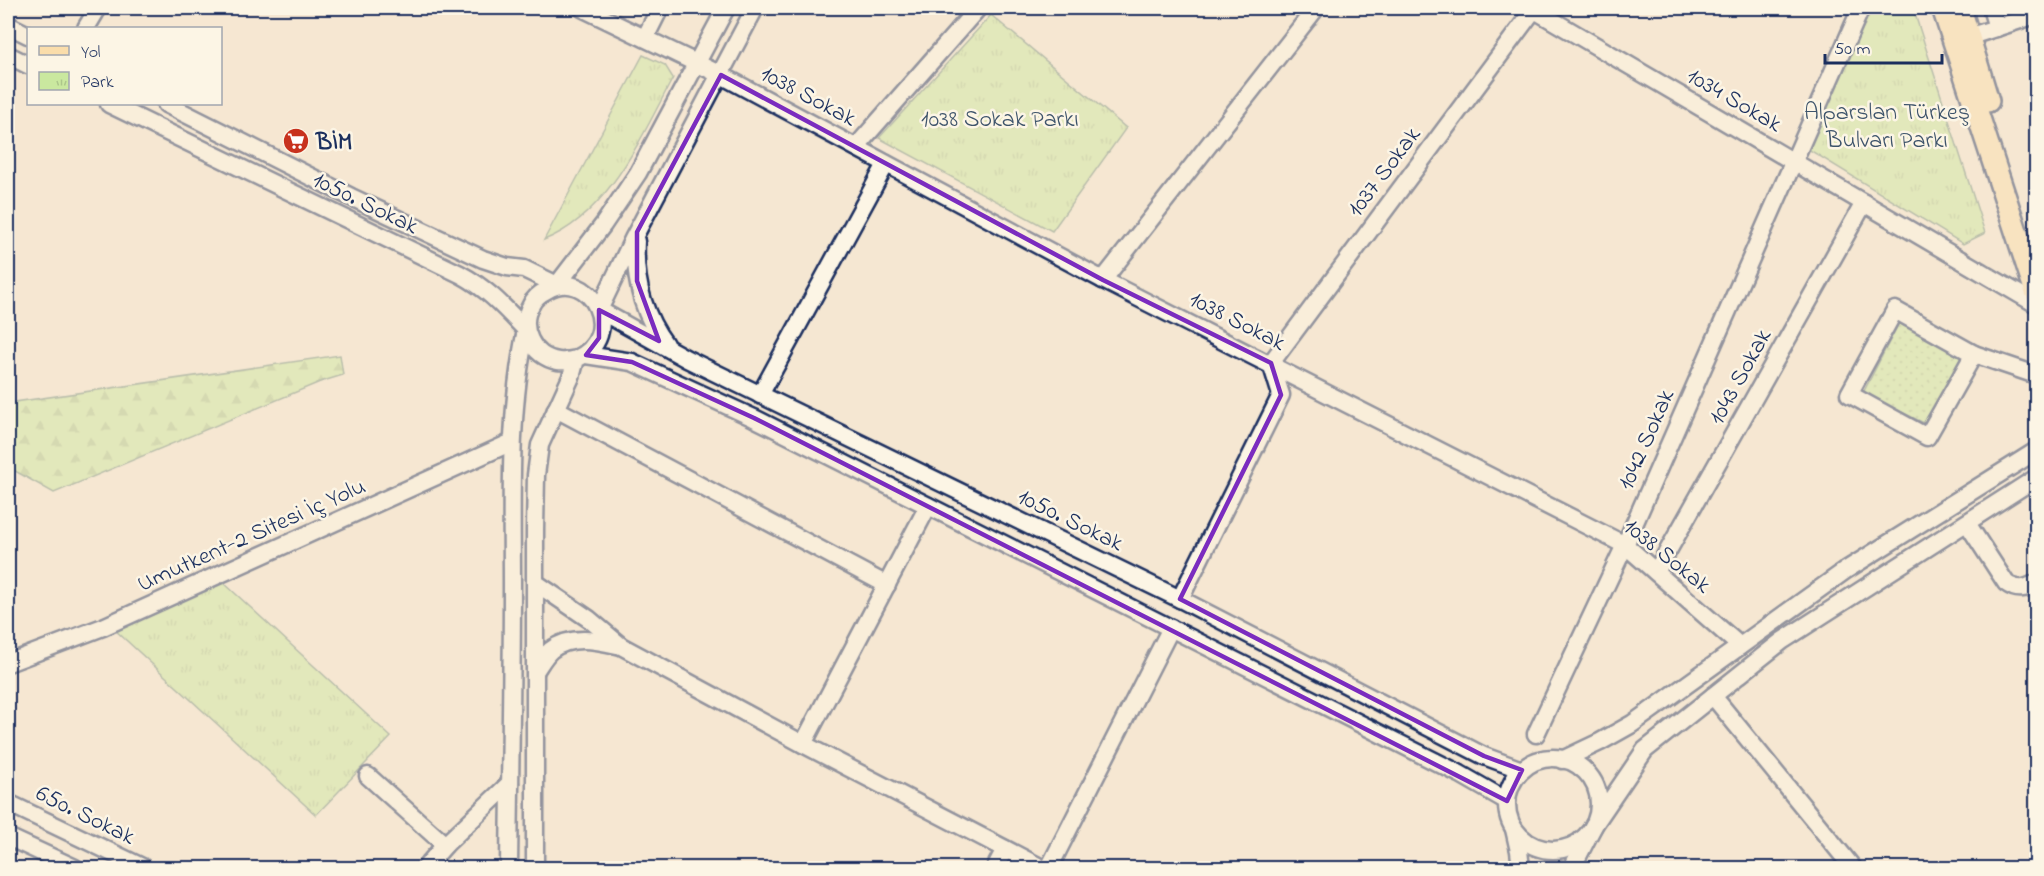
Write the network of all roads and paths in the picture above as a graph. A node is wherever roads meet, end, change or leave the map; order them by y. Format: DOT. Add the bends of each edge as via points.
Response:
graph roads {
  1 [pos="98,8"];
  2 [pos="582,8"];
  3 [pos="660,8"];
  4 [pos="726,8"];
  5 [pos="755,8"];
  6 [pos="978,8"];
  7 [pos="1316,8"];
  8 [pos="1534,8"];
  9 [pos="1861,8"];
  10 [pos="1943,8"];
  11 [pos="1960,8"];
  12 [pos="1991,8"];
  13 [pos="2037,15"];
  14 [pos="8,25"];
  15 [pos="87,27"];
  16 [pos="1997,28"];
  17 [pos="27,34"];
  18 [pos="1968,37"];
  19 [pos="645,38"];
  20 [pos="8,55"];
  21 [pos="27,64"];
  22 [pos="697,64"];
  23 [pos="721,75"];
  24 [pos="111,105"];
  25 [pos="168,105"];
  26 [pos="856,147"];
  27 [pos="1793,161"];
  28 [pos="886,164"];
  29 [pos="1864,203"];
  30 [pos="637,232"];
  31 [pos="2037,256"];
  32 [pos="1103,280"];
  33 [pos="557,285"];
  34 [pos="2037,292"];
  35 [pos="2037,304"];
  36 [pos="599,310"];
  37 [pos="526,330"];
  38 [pos="667,347"];
  39 [pos="1974,354"];
  40 [pos="581,357"];
  41 [pos="1271,363"];
  42 [pos="2037,375"];
  43 [pos="760,395"];
  44 [pos="556,409"];
  45 [pos="512,442"];
  46 [pos="2037,450"];
  47 [pos="2037,478"];
  48 [pos="928,506"];
  49 [pos="1967,523"];
  50 [pos="1625,544"];
  51 [pos="1656,572"];
  52 [pos="536,583"];
  53 [pos="2037,583"];
  54 [pos="887,585"];
  55 [pos="1180,598"];
  56 [pos="1171,628"];
  57 [pos="621,646"];
  58 [pos="1740,646"];
  59 [pos="8,663"];
  60 [pos="536,670"];
  61 [pos="1713,696"];
  62 [pos="1536,734"];
  63 [pos="802,744"];
  64 [pos="1562,760"];
  65 [pos="1522,770"];
  66 [pos="368,776"];
  67 [pos="510,783"];
  68 [pos="1507,801"];
  69 [pos="8,803"];
  70 [pos="1594,825"];
  71 [pos="1513,828"];
  72 [pos="8,837"];
  73 [pos="445,845"];
  74 [pos="1005,849"];
  75 [pos="75,868"];
  76 [pos="144,868"];
  77 [pos="425,868"];
  78 [pos="508,868"];
  79 [pos="534,868"];
  80 [pos="995,868"];
  81 [pos="1042,868"];
  82 [pos="1049,868"];
  83 [pos="1521,868"];
  84 [pos="1572,868"];
  85 [pos="1853,868"];
  1 -- 15 [label="street"];
  2 -- 19 [label="street, 1038 Sokak"];
  3 -- 19 [label="street"];
  4 -- 22 [label="street"];
  5 -- 23 [label="street"];
  6 -- 26 [label="street"];
  7 -- 32 [label="street"];
  8 -- 27 [label="street, 1034 Sokak"];
  8 -- 41 [label="street, 1037 Sokak"];
  9 -- 27 [label="street, 1042 Sokak"];
  10 -- 34 [label="main road"];
  11 -- 18 [label="main road"];
  12 -- 16 [label="street"];
  13 -- 16 [label="street"];
  14 -- 17 [label="street"];
  16 -- 18 [label="street"];
  18 -- 31 [label="main road"];
  19 -- 22 [label="street, 1038 Sokak"];
  20 -- 21 [label="street"];
  22 -- 23 [label="street, 1038 Sokak"];
  22 -- 33 [label="street" via="638,173"];
  23 -- 26 [label="street, 1038 Sokak"];
  23 -- 30 [label="street"];
  24 -- 37 [label="street, 1050. Sokak" via="460,274 494,296"];
  25 -- 33 [label="street, 1050. Sokak" via="483,259 524,269"];
  26 -- 28 [label="street, 1038 Sokak"];
  27 -- 29 [label="street, 1034 Sokak"];
  27 -- 50 [label="street, 1042 Sokak"];
  28 -- 32 [label="street, 1038 Sokak"];
  28 -- 43 [label="street"];
  29 -- 35 [label="street, 1034 Sokak"];
  29 -- 51 [label="street, 1043 Sokak"];
  30 -- 36 [label="street"];
  30 -- 38 [label="street" via="635,261 642,301"];
  32 -- 41 [label="street, 1038 Sokak"];
  33 -- 36 [label="street" via="577,287 588,293"];
  33 -- 37 [label="street" via="540,293 531,303"];
  36 -- 38 [label="street, 1050. Sokak"];
  36 -- 40 [label="street" via="599,338"];
  37 -- 40 [label="street" via="537,351 548,358 560,361"];
  37 -- 45 [label="street"];
  38 -- 43 [label="street, 1050. Sokak"];
  39 -- 39 [label="street" via="1895,310 1849,394 1927,437"];
  39 -- 42 [label="street"];
  40 -- 44 [label="street"];
  40 -- 48 [label="street" via="633,362"];
  41 -- 50 [label="street, 1038 Sokak"];
  41 -- 55 [label="street" via="1281,395"];
  43 -- 55 [label="street, 1050. Sokak"];
  44 -- 52 [label="street" via="540,445 536,475"];
  44 -- 54 [label="street"];
  45 -- 59 [label="street, Umutkent-2 Sitesi İç Yolu" via="103,627"];
  45 -- 67 [label="street"];
  46 -- 58 [label="street" via="1846,570"];
  47 -- 49 [label="street"];
  48 -- 54 [label="street"];
  48 -- 56 [label="street"];
  49 -- 53 [label="street" via="2006,583 2025,589"];
  49 -- 61 [label="street" via="1782,641"];
  50 -- 51 [label="street, 1038 Sokak"];
  50 -- 62 [label="street, 1042 Sokak"];
  51 -- 58 [label="street, 1038 Sokak"];
  52 -- 57 [label="street"];
  52 -- 60 [label="street"];
  54 -- 63 [label="street"];
  55 -- 65 [label="street, 1050. Sokak" via="1485,756"];
  56 -- 68 [label="street"];
  56 -- 82 [label="street"];
  57 -- 60 [label="street" via="584,639 567,643 550,651"];
  57 -- 63 [label="street"];
  58 -- 64 [label="street" via="1632,724"];
  60 -- 79 [label="street"];
  61 -- 70 [label="street" via="1645,750"];
  61 -- 85 [label="street"];
  63 -- 74 [label="street"];
  64 -- 65 [label="street" via="1535,761"];
  64 -- 70 [label="street" via="1580,767 1597,790 1599,804"];
  65 -- 68 [label="street" via="1512,783"];
  66 -- 73 [label="street"];
  67 -- 73 [label="street"];
  67 -- 78 [label="street"];
  68 -- 71 [label="street"];
  69 -- 76 [label="street, 650. Sokak"];
  70 -- 71 [label="street" via="1580,842 1552,850 1538,848"];
  70 -- 84 [label="street"];
  71 -- 83 [label="street"];
  72 -- 75 [label="street"];
  73 -- 77 [label="street"];
  74 -- 80 [label="street"];
  74 -- 81 [label="street"];
}
